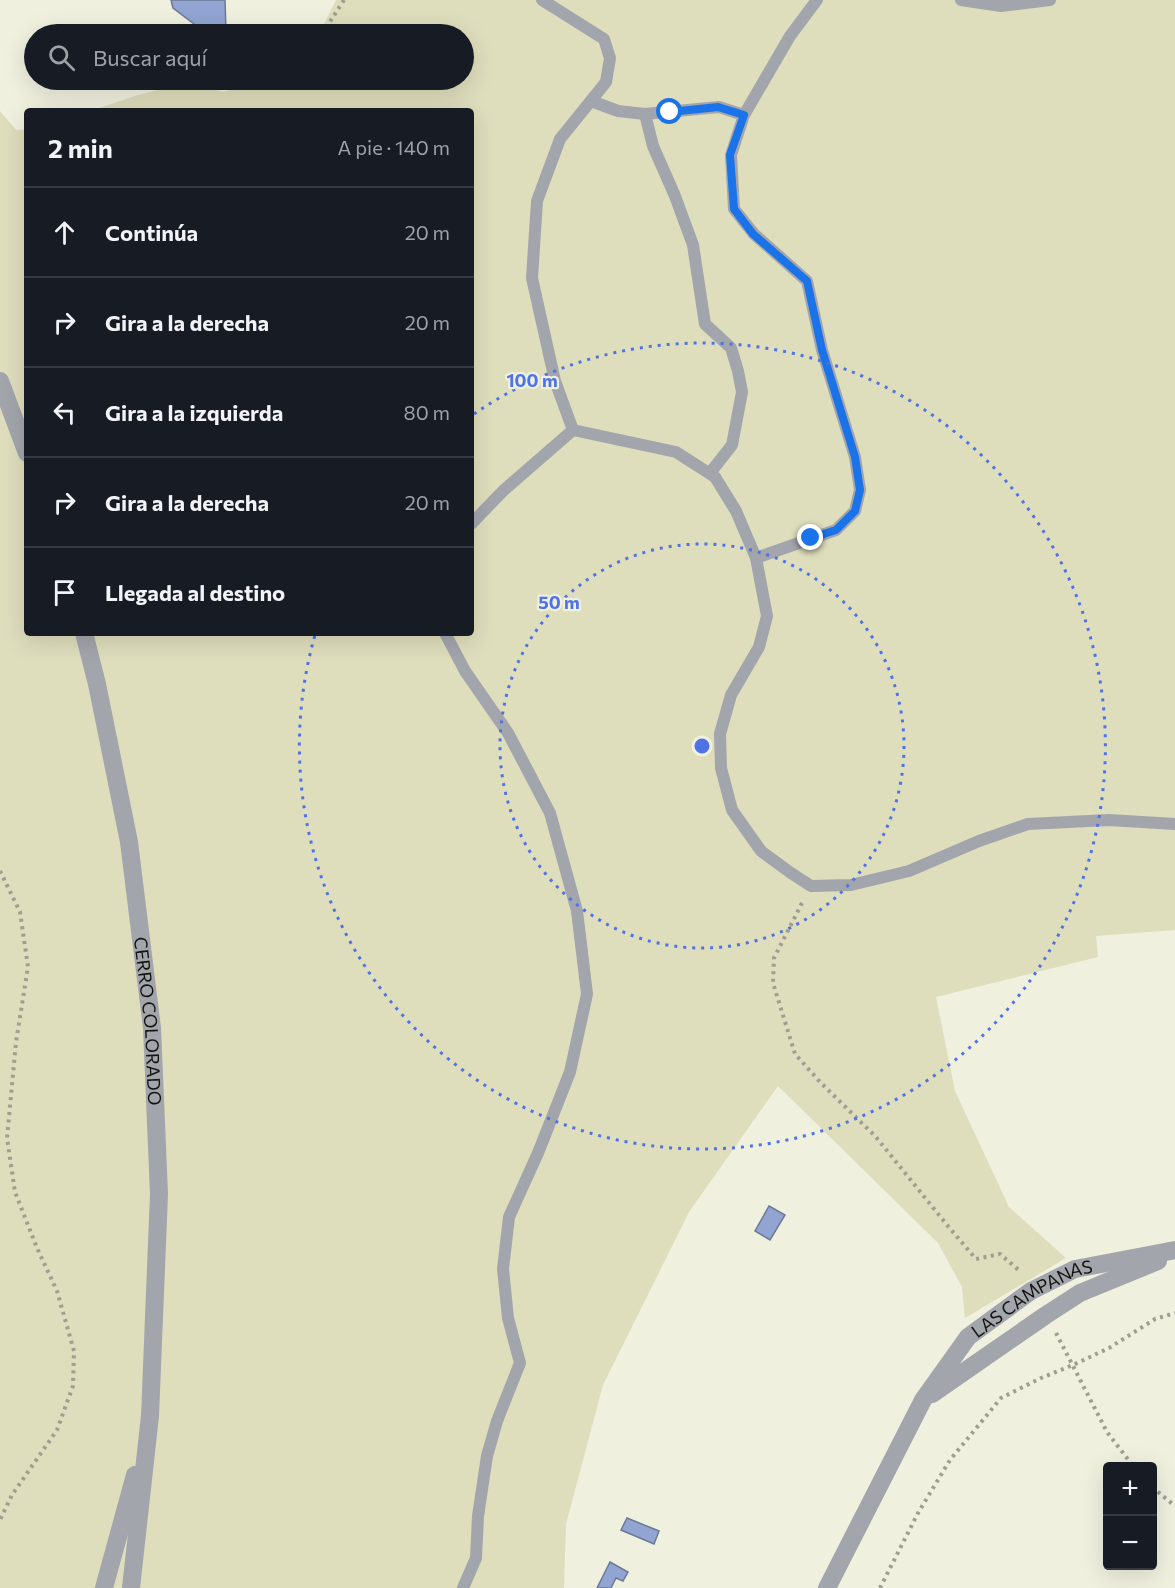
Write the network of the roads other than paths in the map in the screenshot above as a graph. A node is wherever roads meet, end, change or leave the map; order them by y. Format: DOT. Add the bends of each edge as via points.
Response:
graph roads {
  1 [pos="542,0"];
  2 [pos="817,0"];
  3 [pos="961,0"];
  4 [pos="1050,0"];
  5 [pos="591,101"];
  6 [pos="645,114"];
  7 [pos="744,115"];
  8 [pos="0,381"];
  9 [pos="573,430"];
  10 [pos="24,445"];
  11 [pos="710,473"];
  12 [pos="474,521"];
  13 [pos="756,558"];
  14 [pos="85,636"];
  15 [pos="447,636"];
  16 [pos="1175,824"];
  17 [pos="1175,1251"];
  18 [pos="923,1400"];
  19 [pos="150,1416"];
  20 [pos="104,1588"];
  21 [pos="131,1588"];
  22 [pos="463,1588"];
  23 [pos="827,1588"];
  1 -- 5 [label="lane" via="604,39 610,58 606,82"];
  2 -- 7 [label="lane" via="790,36"];
  3 -- 4 [label="lane" via="1001,6"];
  5 -- 6 [label="lane" via="618,111"];
  5 -- 9 [label="lane" via="560,139 537,201 532,278 555,381"];
  6 -- 7 [label="lane" via="718,107"];
  6 -- 11 [label="lane" via="653,146 693,244 705,324 731,348 742,392 732,445"];
  7 -- 13 [label="lane" via="730,155 734,209 753,234 807,281 822,350 855,457 860,490 855,511 836,530"];
  8 -- 10 [label="street"];
  9 -- 11 [label="lane" via="676,452"];
  9 -- 12 [label="lane"];
  11 -- 13 [label="lane" via="736,511"];
  13 -- 16 [label="lane" via="767,616 759,647 731,695 720,734 721,768 732,810 761,851 811,886 851,885 909,872 1028,824 1109,820"];
  14 -- 19 [label="street, CERRO COLORADO" via="129,842 152,1028 159,1194"];
  15 -- 22 [label="lane" via="465,671 508,733 550,813 577,911 586,994 570,1072 509,1217 503,1269 508,1318 520,1363 487,1456 476,1558"];
  17 -- 18 [label="street, LAS CAMPANAS" via="1080,1293"];
  17 -- 18 [label="street, LAS CAMPANAS" via="1075,1269 1031,1291 968,1337"];
  18 -- 23 [label="street, LAS CAMPANAS"];
  19 -- 20 [label="street, CERRO COLORADO"];
  19 -- 21 [label="street, CERRO COLORADO"];
}
